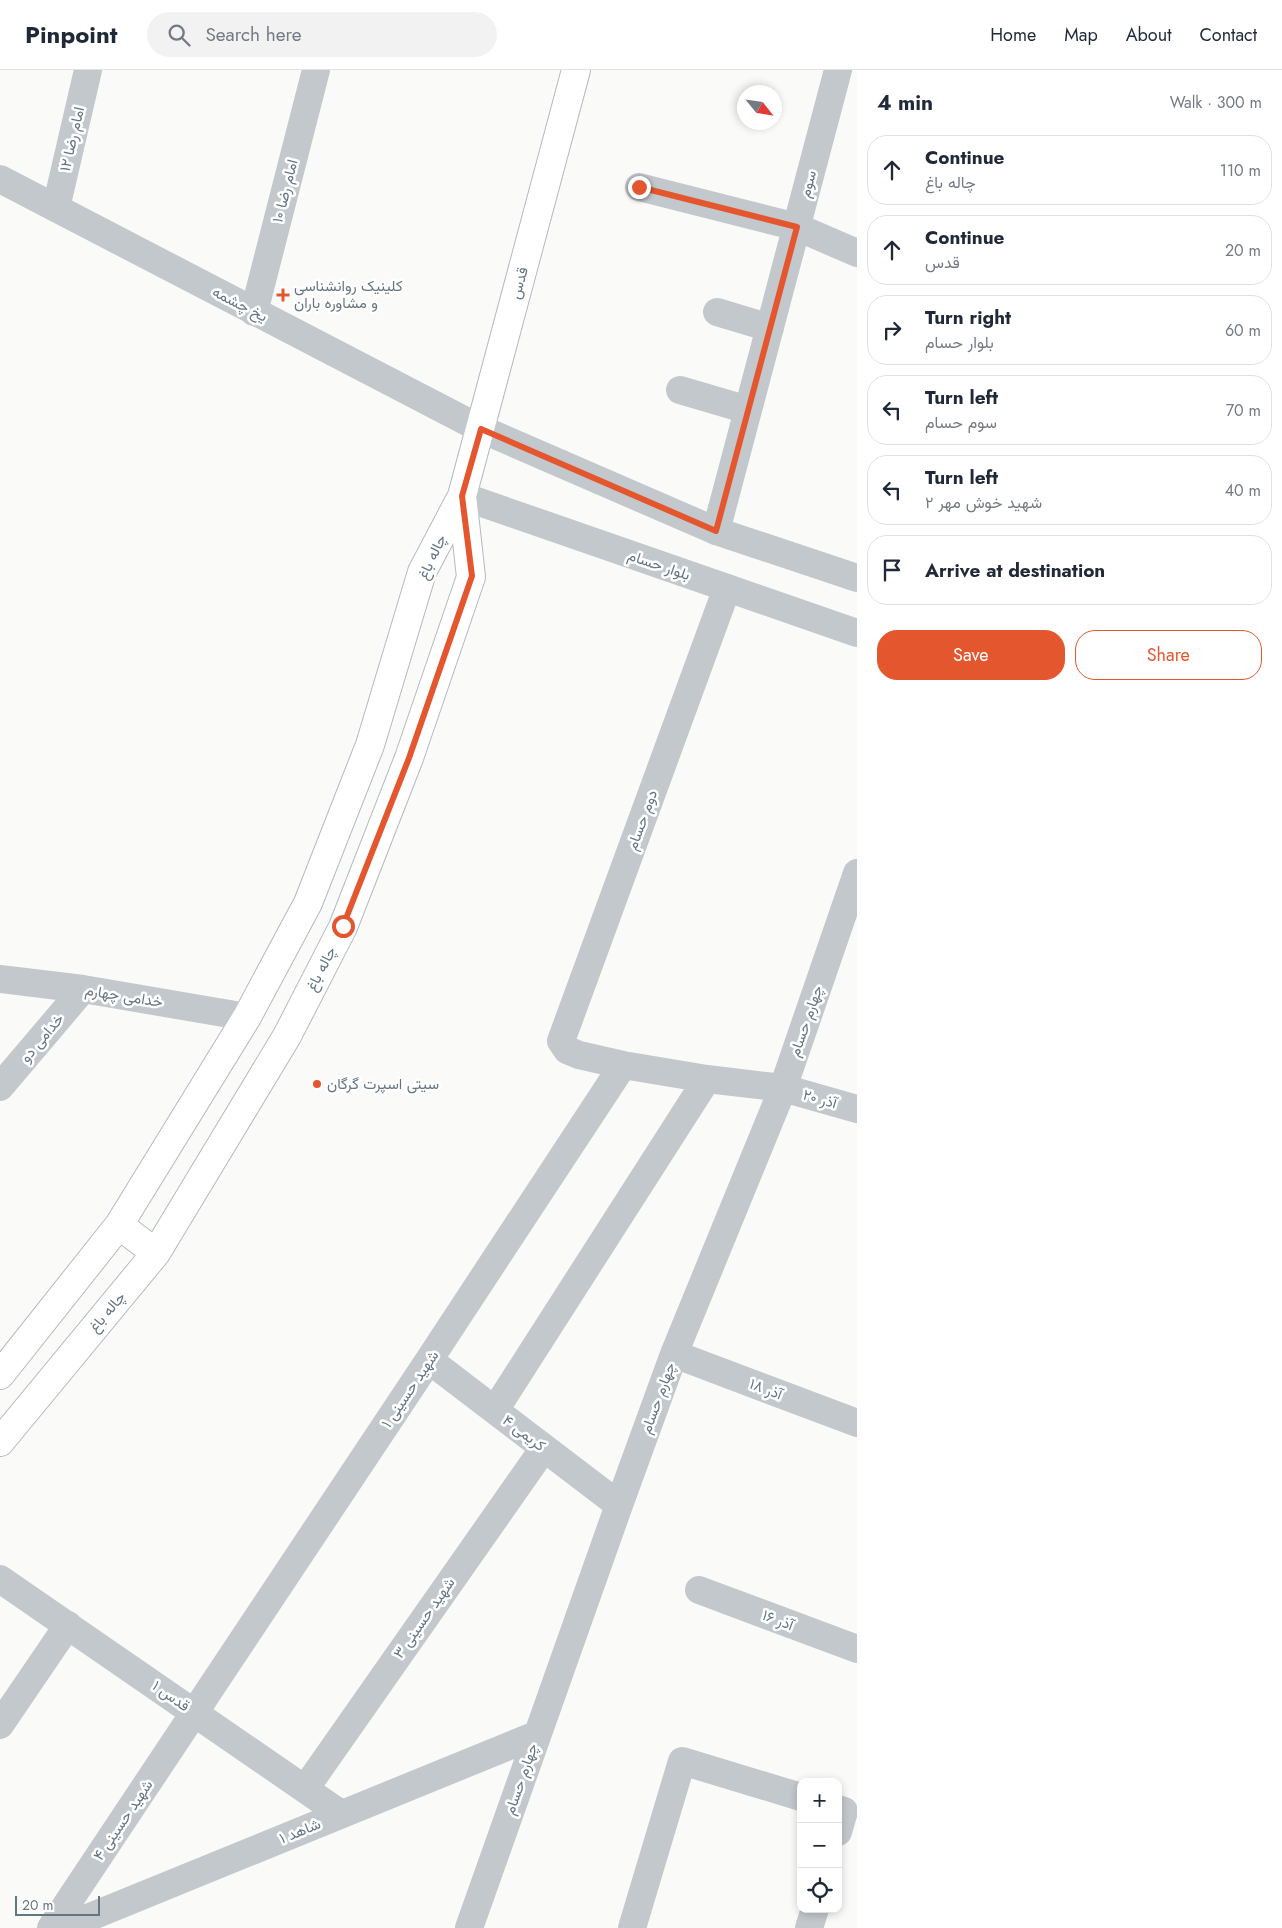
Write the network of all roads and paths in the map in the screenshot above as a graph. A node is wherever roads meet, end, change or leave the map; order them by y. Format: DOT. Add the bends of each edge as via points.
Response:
graph roads {
  1 [pos="88,70"];
  2 [pos="316,70"];
  3 [pos="576,70"];
  4 [pos="838,70"];
  5 [pos="0,179"];
  6 [pos="639,187"];
  7 [pos="56,208"];
  8 [pos="797,227"];
  9 [pos="857,253"];
  10 [pos="254,312"];
  11 [pos="717,312"];
  12 [pos="770,328"];
  13 [pos="680,390"];
  14 [pos="748,410"];
  15 [pos="481,429"];
  16 [pos="462,496"];
  17 [pos="716,531"];
  18 [pos="857,578"];
  19 [pos="727,588"];
  20 [pos="857,633"];
  21 [pos="857,873"];
  22 [pos="0,979"];
  23 [pos="83,989"];
  24 [pos="247,1017"];
  25 [pos="567,1050"];
  26 [pos="623,1065"];
  27 [pos="707,1079"];
  28 [pos="0,1087"];
  29 [pos="783,1088"];
  30 [pos="857,1109"];
  31 [pos="119,1225"];
  32 [pos="156,1253"];
  33 [pos="674,1354"];
  34 [pos="429,1360"];
  35 [pos="0,1375"];
  36 [pos="495,1410"];
  37 [pos="857,1424"];
  38 [pos="0,1442"];
  39 [pos="544,1448"];
  40 [pos="619,1505"];
  41 [pos="0,1579"];
  42 [pos="700,1590"];
  43 [pos="68,1625"];
  44 [pos="857,1649"];
  45 [pos="194,1713"];
  46 [pos="0,1725"];
  47 [pos="536,1735"];
  48 [pos="305,1789"];
  49 [pos="797,1796"];
  50 [pos="341,1814"];
  51 [pos="814,1913"];
  52 [pos="52,1928"];
  53 [pos="64,1928"];
  54 [pos="469,1928"];
  55 [pos="632,1928"];
  56 [pos="809,1928"];
  1 -- 7 [label="street, امام رضا ۱۲"];
  2 -- 10 [label="street, امام رضا ۱۰"];
  3 -- 15 [label="main road, قدس"];
  4 -- 8 [label="street, سوم"];
  5 -- 7 [label="street, یخ چشمه"];
  6 -- 8 [label="street"];
  7 -- 10 [label="street, یخ چشمه"];
  8 -- 9 [label="street"];
  8 -- 12 [label="street, سوم"];
  10 -- 15 [label="street, یخ چشمه"];
  11 -- 12 [label="street"];
  12 -- 14 [label="street, سوم"];
  13 -- 14 [label="street"];
  14 -- 17 [label="street, سوم"];
  15 -- 16 [label="main road, قدس"];
  15 -- 17 [label="street"];
  16 -- 19 [label="street, بلوار حسام"];
  16 -- 24 [label="main road, چاله باغ" via="422,572 370,746 308,903"];
  16 -- 32 [label="main road, چاله باغ" via="472,576 409,758 343,926 287,1036"];
  17 -- 18 [label="street"];
  19 -- 20 [label="street, بلوار حسام"];
  19 -- 25 [label="street, دوم حسام" via="561,1041"];
  21 -- 29 [label="street, چهارم حسام"];
  22 -- 23 [label="street, خدامی چهارم"];
  23 -- 24 [label="street, خدامی چهارم"];
  23 -- 28 [label="street, خدامی دو"];
  24 -- 31 [label="main road, چاله باغ"];
  25 -- 26 [label="street, ۲۰ آذر"];
  26 -- 27 [label="street, ۲۰ آذر"];
  26 -- 34 [label="street, ۱ شهید حسینی"];
  27 -- 29 [label="street, ۲۰ آذر"];
  27 -- 36 [label="street"];
  29 -- 30 [label="street, ۲۰ آذر"];
  29 -- 33 [label="street, چهارم حسام"];
  31 -- 32 [label="main road"];
  31 -- 35 [label="main road, چاله باغ"];
  32 -- 38 [label="main road, چاله باغ"];
  33 -- 37 [label="street, ۱۸ آذر"];
  33 -- 40 [label="street, چهارم حسام"];
  34 -- 36 [label="street, کریمی ۴"];
  34 -- 45 [label="street, ۱ شهید حسینی"];
  36 -- 39 [label="street, کریمی ۴"];
  39 -- 40 [label="street, کریمی ۴"];
  39 -- 48 [label="street, ۳ شهید حسینی"];
  40 -- 47 [label="street, چهارم حسام"];
  41 -- 43 [label="street, قدس ۱"];
  42 -- 44 [label="street, ۱۶ آذر"];
  43 -- 45 [label="street, قدس ۱"];
  43 -- 46 [label="street"];
  45 -- 48 [label="street, قدس ۱"];
  45 -- 52 [label="street, شهید حسینی ۴"];
  47 -- 50 [label="street, ۱ شاهد"];
  47 -- 54 [label="street, چهارم حسام"];
  48 -- 50 [label="street, قدس ۱"];
  49 -- 55 [label="street" via="682,1761"];
  50 -- 53 [label="street, ۱ شاهد"];
  51 -- 56 [label="street"];
}
